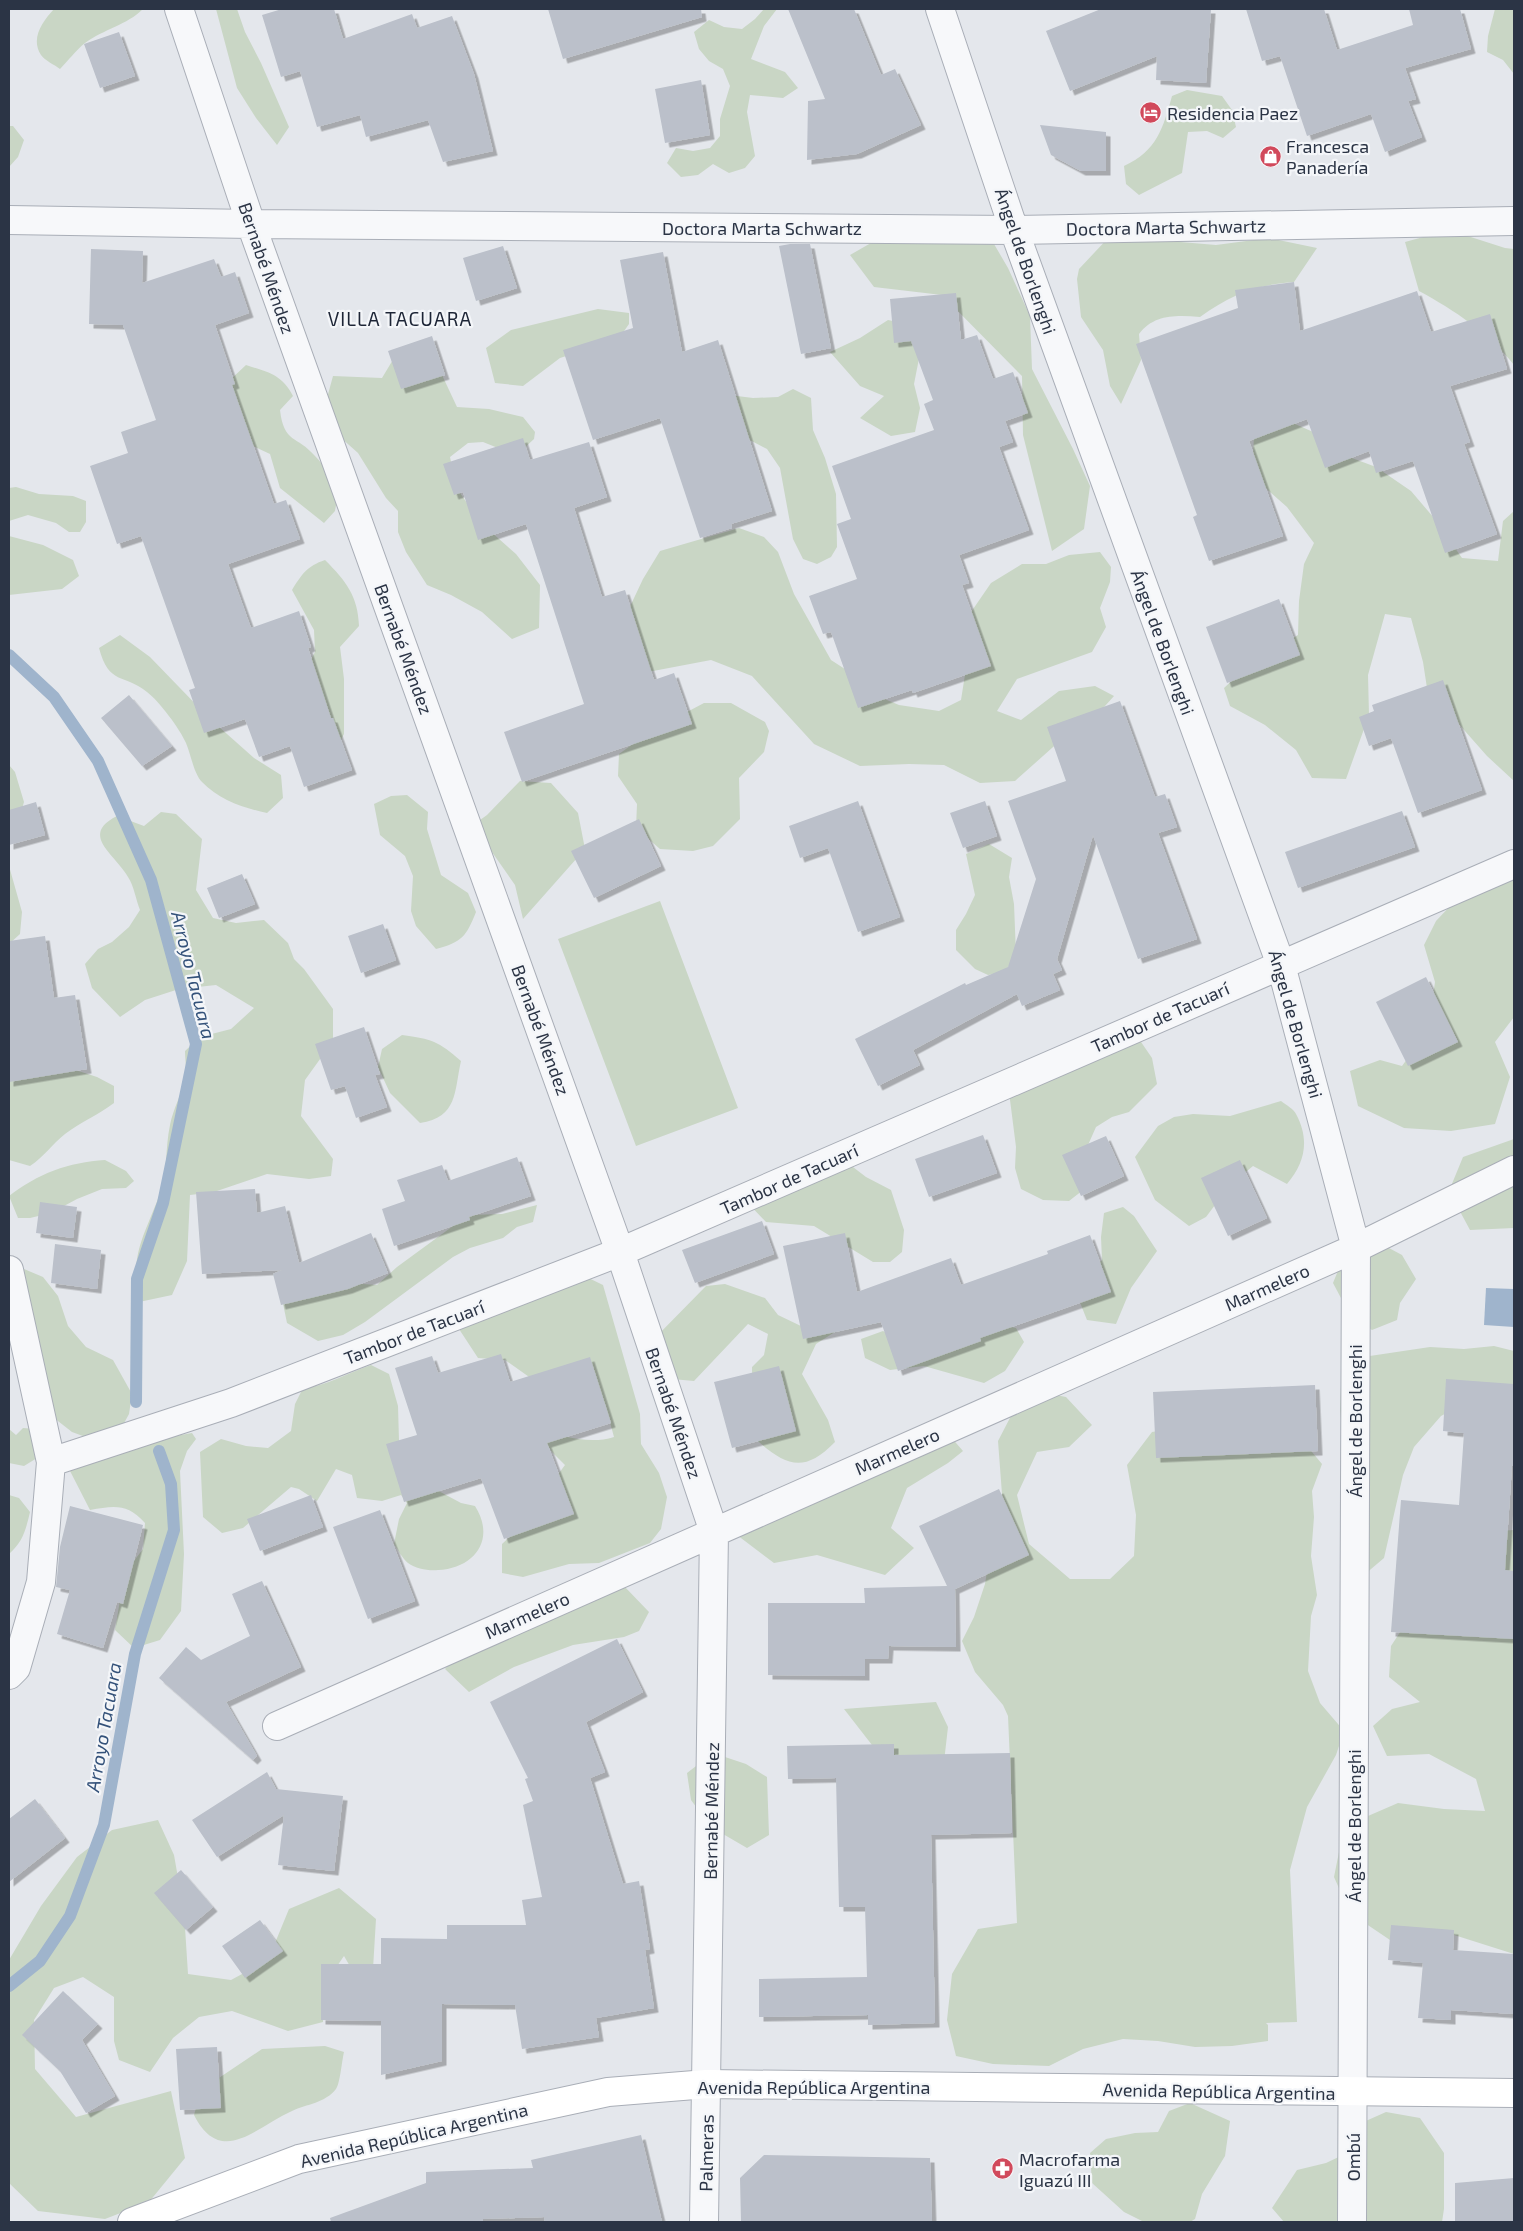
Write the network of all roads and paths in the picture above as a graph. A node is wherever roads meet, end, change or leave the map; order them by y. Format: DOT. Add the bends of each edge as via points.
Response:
graph roads {
  1 [pos="179,9"];
  2 [pos="940,9"];
  3 [pos="9,220"];
  4 [pos="1514,221"];
  5 [pos="251,224"];
  6 [pos="1014,230"];
  7 [pos="1514,864"];
  8 [pos="1281,965"];
  9 [pos="1514,1170"];
  10 [pos="1356,1248"];
  11 [pos="620,1252"];
  12 [pos="9,1270"];
  13 [pos="51,1462"];
  14 [pos="714,1532"];
  15 [pos="9,1675"];
  16 [pos="277,1726"];
  17 [pos="707,2084"];
  18 [pos="1353,2092"];
  19 [pos="1514,2093"];
  20 [pos="132,2222"];
  21 [pos="704,2222"];
  22 [pos="1352,2222"];
  1 -- 5 [label="street, Bernabé Méndez"];
  2 -- 6 [label="street, Ángel de Borlenghi"];
  3 -- 5 [label="street, Doctora Marta Schwartz"];
  4 -- 6 [label="street, Doctora Marta Schwartz"];
  5 -- 6 [label="street, Doctora Marta Schwartz"];
  5 -- 11 [label="street, Bernabé Méndez"];
  6 -- 8 [label="street, Ángel de Borlenghi"];
  7 -- 8 [label="street, Tambor de Tacuarí"];
  8 -- 10 [label="street, Ángel de Borlenghi"];
  8 -- 11 [label="street, Tambor de Tacuarí"];
  9 -- 10 [label="street, Marmelero"];
  10 -- 14 [label="street, Marmelero"];
  10 -- 18 [label="street, Ángel de Borlenghi"];
  11 -- 13 [label="street, Tambor de Tacuarí" via="231,1403"];
  11 -- 14 [label="street, Bernabé Méndez"];
  12 -- 13 [label="street"];
  13 -- 15 [label="street" via="41,1582 16,1668"];
  14 -- 16 [label="street, Marmelero"];
  14 -- 17 [label="street, Bernabé Méndez"];
  17 -- 18 [label="main road, Avenida República Argentina"];
  17 -- 20 [label="main road, Avenida República Argentina" via="608,2092 299,2159"];
  17 -- 21 [label="street, Palmeras"];
  18 -- 19 [label="main road, Avenida República Argentina"];
  18 -- 22 [label="street, Ombú"];
}
